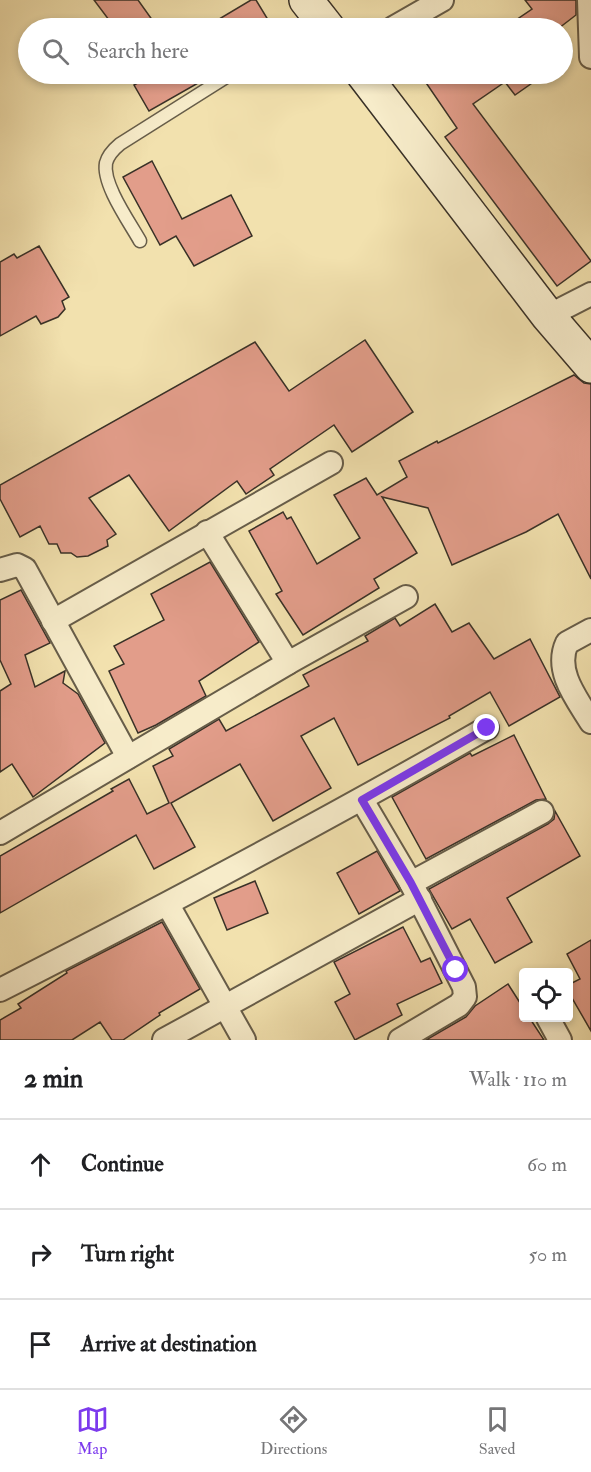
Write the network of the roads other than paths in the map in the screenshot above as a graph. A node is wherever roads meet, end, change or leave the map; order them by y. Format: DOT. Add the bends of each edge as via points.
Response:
graph roads {
  1 [pos="442,0"];
  2 [pos="589,0"];
  3 [pos="410,18"];
  4 [pos="591,57"];
  5 [pos="215,84"];
  6 [pos="371,84"];
  7 [pos="140,241"];
  8 [pos="591,294"];
  9 [pos="548,316"];
  10 [pos="591,366"];
  11 [pos="331,463"];
  12 [pos="207,532"];
  13 [pos="0,570"];
  14 [pos="406,597"];
  15 [pos="54,621"];
  16 [pos="591,630"];
  17 [pos="288,663"];
  18 [pos="591,722"];
  19 [pos="487,728"];
  20 [pos="128,757"];
  21 [pos="362,800"];
  22 [pos="542,812"];
  23 [pos="0,833"];
  24 [pos="415,891"];
  25 [pos="168,905"];
  26 [pos="0,990"];
  27 [pos="225,1006"];
  28 [pos="551,1022"];
  29 [pos="164,1040"];
  30 [pos="244,1040"];
  31 [pos="400,1040"];
  32 [pos="560,1040"];
  1 -- 3 [label="street"];
  2 -- 4 [label="street"];
  5 -- 7 [label="lane" via="120,144 109,156 107,178"];
  6 -- 9 [label="main road"];
  8 -- 9 [label="street"];
  9 -- 10 [label="main road"];
  11 -- 12 [label="street"];
  12 -- 15 [label="street"];
  12 -- 17 [label="street"];
  13 -- 15 [label="street" via="17,565 25,569"];
  14 -- 17 [label="street"];
  15 -- 20 [label="street"];
  16 -- 18 [label="street" via="567,643 564,650 565,678"];
  17 -- 20 [label="street"];
  19 -- 21 [label="street"];
  20 -- 23 [label="street"];
  21 -- 24 [label="street"];
  21 -- 25 [label="street"];
  22 -- 24 [label="street"];
  24 -- 27 [label="street"];
  24 -- 31 [label="street" via="464,987 465,997 459,1005"];
  25 -- 26 [label="street"];
  25 -- 27 [label="street"];
  27 -- 29 [label="street"];
  27 -- 30 [label="street"];
  28 -- 32 [label="street"];
}
